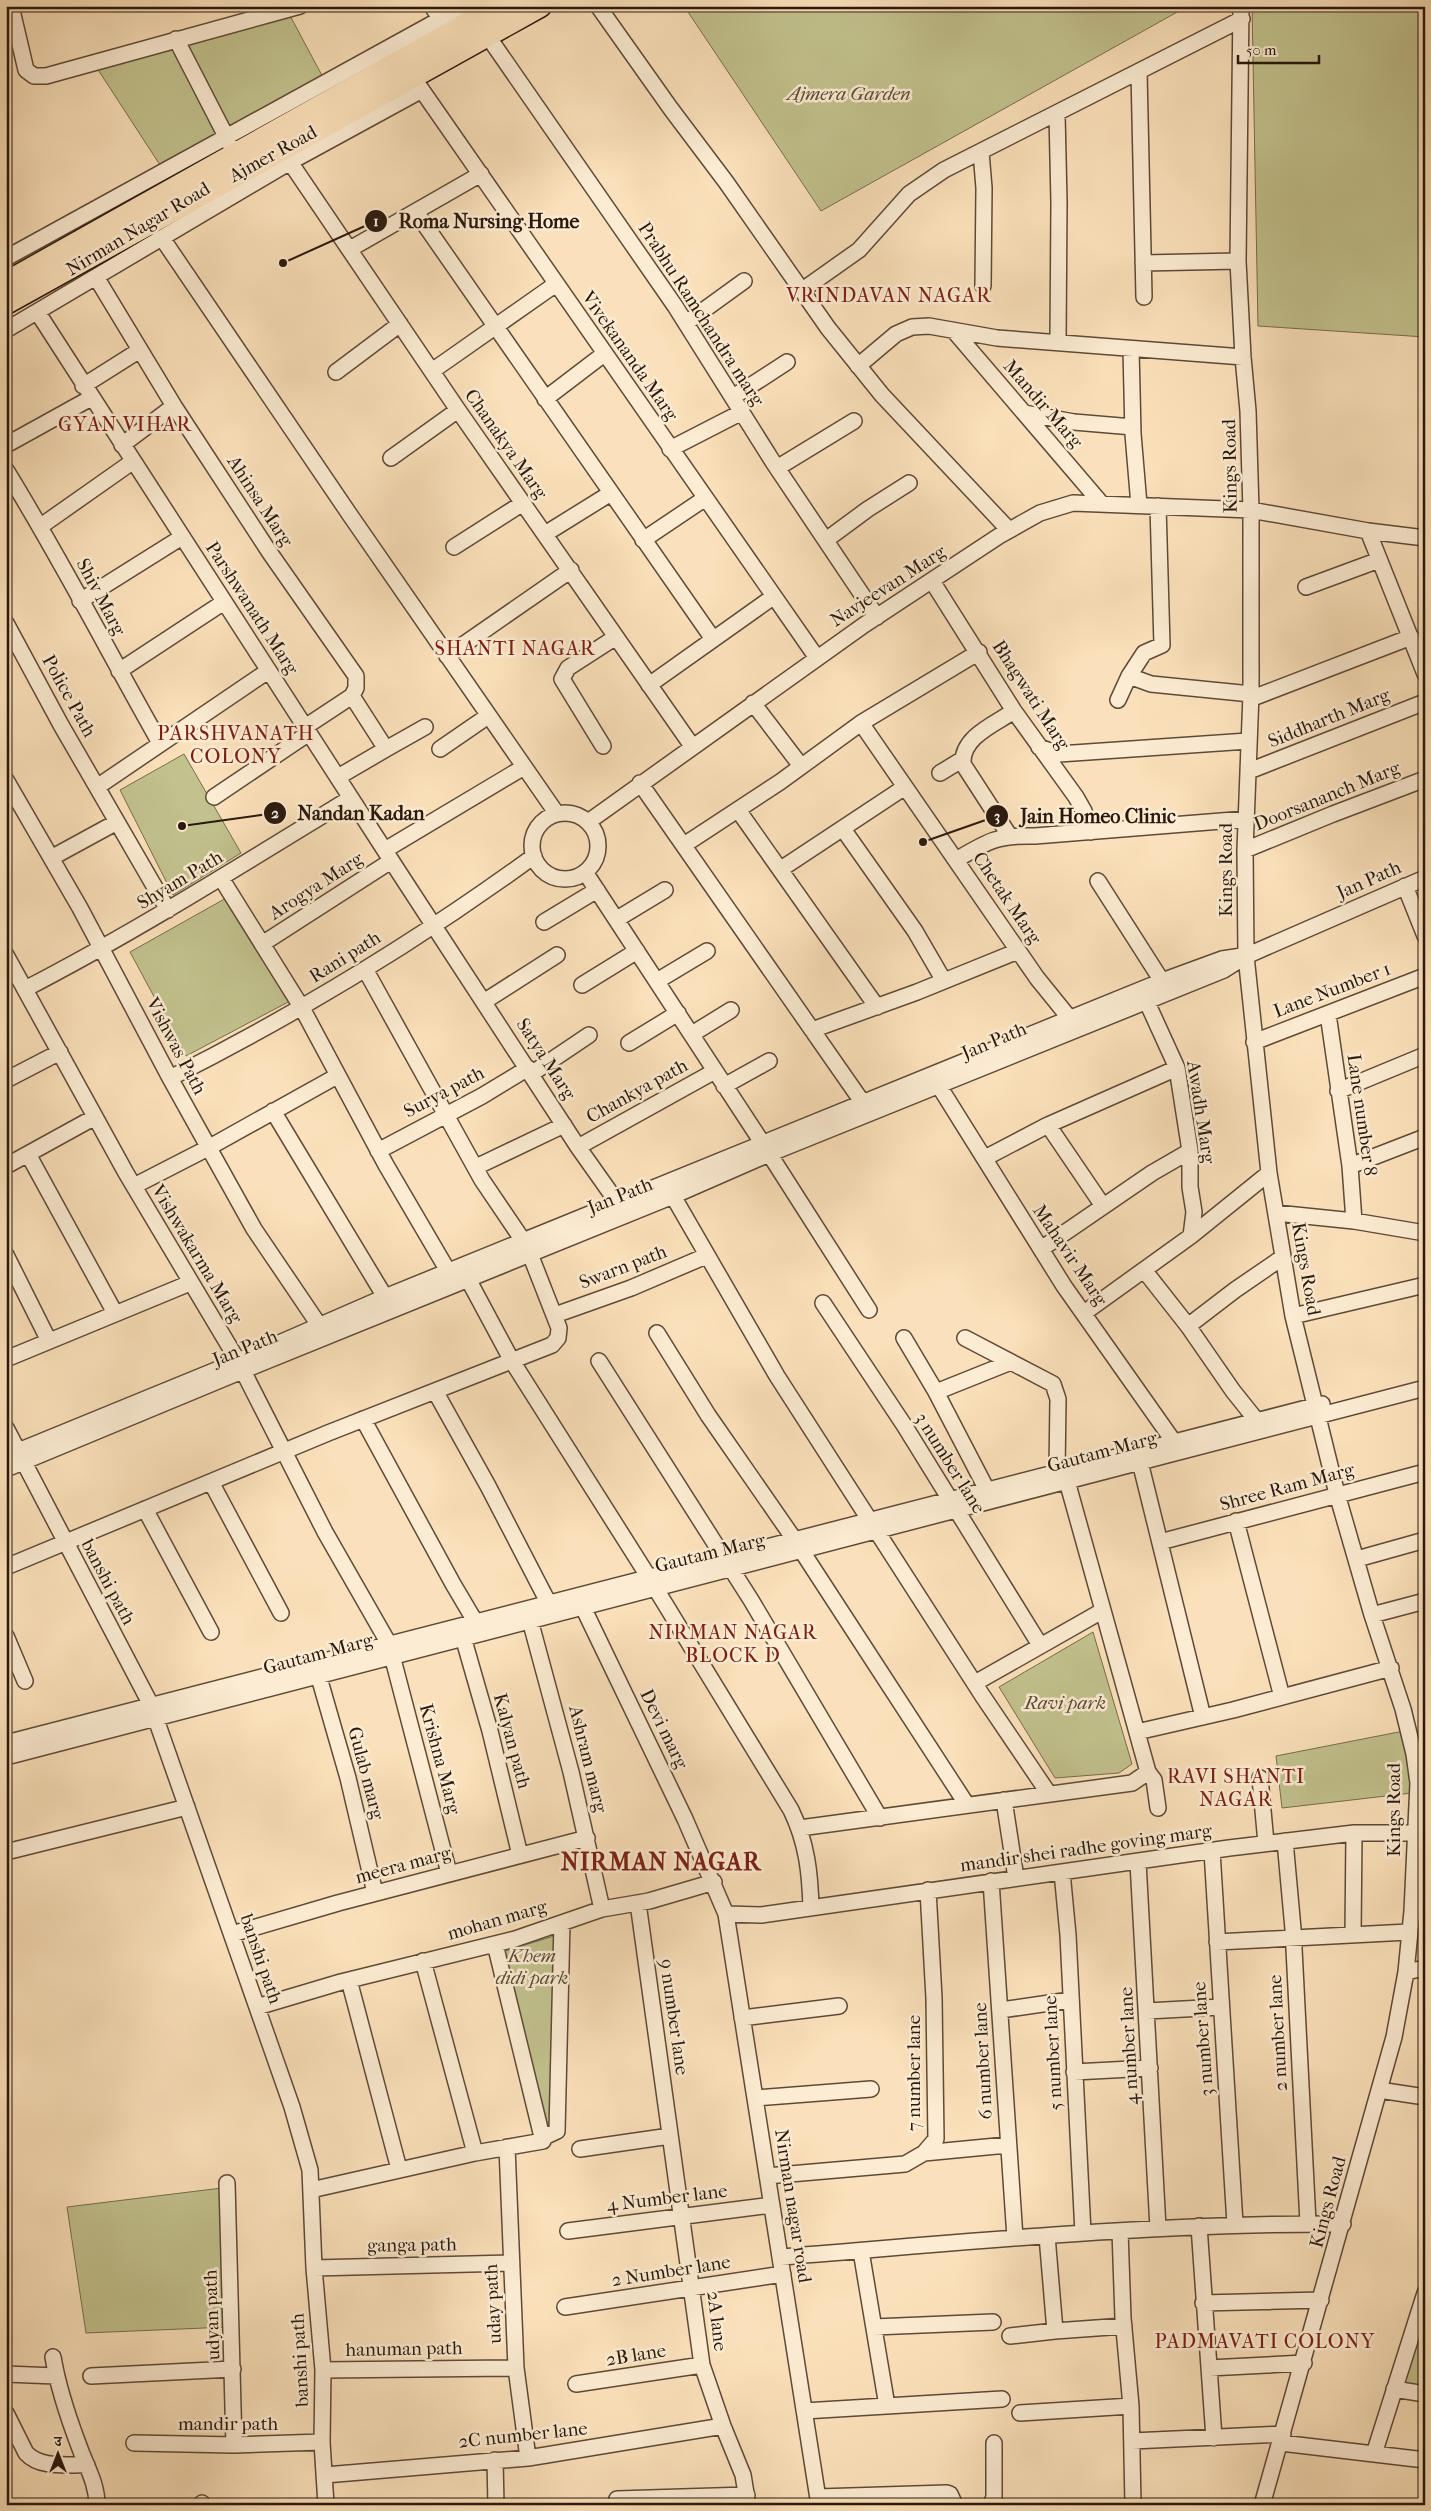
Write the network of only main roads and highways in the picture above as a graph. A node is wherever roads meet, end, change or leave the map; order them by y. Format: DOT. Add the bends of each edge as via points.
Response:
graph roads {
  1 [pos="499,6"];
  2 [pos="540,6"];
  3 [pos="450,34"];
  4 [pos="6,283"];
  5 [pos="6,303"];
  1 -- 3 [label="highway, Ajmer Road"];
  2 -- 3 [label="highway, Ajmer Road" via="487,35"];
  3 -- 4 [label="highway, Ajmer Road" via="230,145"];
  3 -- 5 [label="highway, Ajmer Road" via="417,83"];
}
